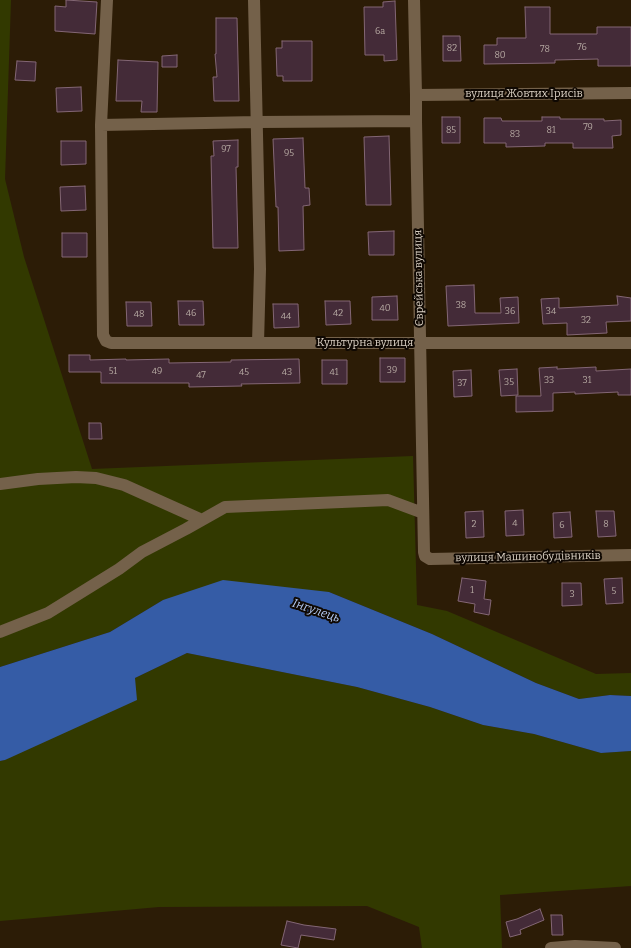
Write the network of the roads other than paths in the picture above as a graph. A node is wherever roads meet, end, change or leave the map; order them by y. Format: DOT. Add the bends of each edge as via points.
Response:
graph roads {
  1 [pos="107,0"];
  2 [pos="254,0"];
  3 [pos="414,0"];
  4 [pos="631,93"];
  5 [pos="416,95"];
  6 [pos="416,121"];
  7 [pos="257,122"];
  8 [pos="101,126"];
  9 [pos="258,343"];
  10 [pos="420,343"];
  11 [pos="631,343"];
  12 [pos="0,484"];
  13 [pos="424,513"];
  14 [pos="202,520"];
  15 [pos="631,555"];
  16 [pos="425,556"];
  17 [pos="0,632"];
  18 [pos="551,948"];
  19 [pos="615,948"];
  1 -- 8 [label="street"];
  2 -- 7 [label="street"];
  3 -- 5 [label="street, Єврейська вулиця"];
  4 -- 5 [label="street, вулиця Жовтих Ірисів"];
  5 -- 6 [label="street, Єврейська вулиця"];
  6 -- 7 [label="street"];
  6 -- 10 [label="street, Єврейська вулиця"];
  7 -- 8 [label="street"];
  7 -- 9 [label="street" via="260,270"];
  8 -- 9 [label="street, Культурна вулиця" via="103,335 106,340 110,343"];
  9 -- 10 [label="street, Культурна вулиця"];
  10 -- 11 [label="street, Культурна вулиця"];
  10 -- 13 [label="street, Єврейська вулиця"];
  12 -- 14 [label="street" via="38,478 96,478 124,484"];
  13 -- 14 [label="street" via="388,500 225,507"];
  13 -- 16 [label="street, Єврейська вулиця"];
  14 -- 17 [label="street" via="142,552 48,613"];
  15 -- 16 [label="street, вулиця Машинобудівників" via="430,559"];
  18 -- 19 [label="street"];
}
